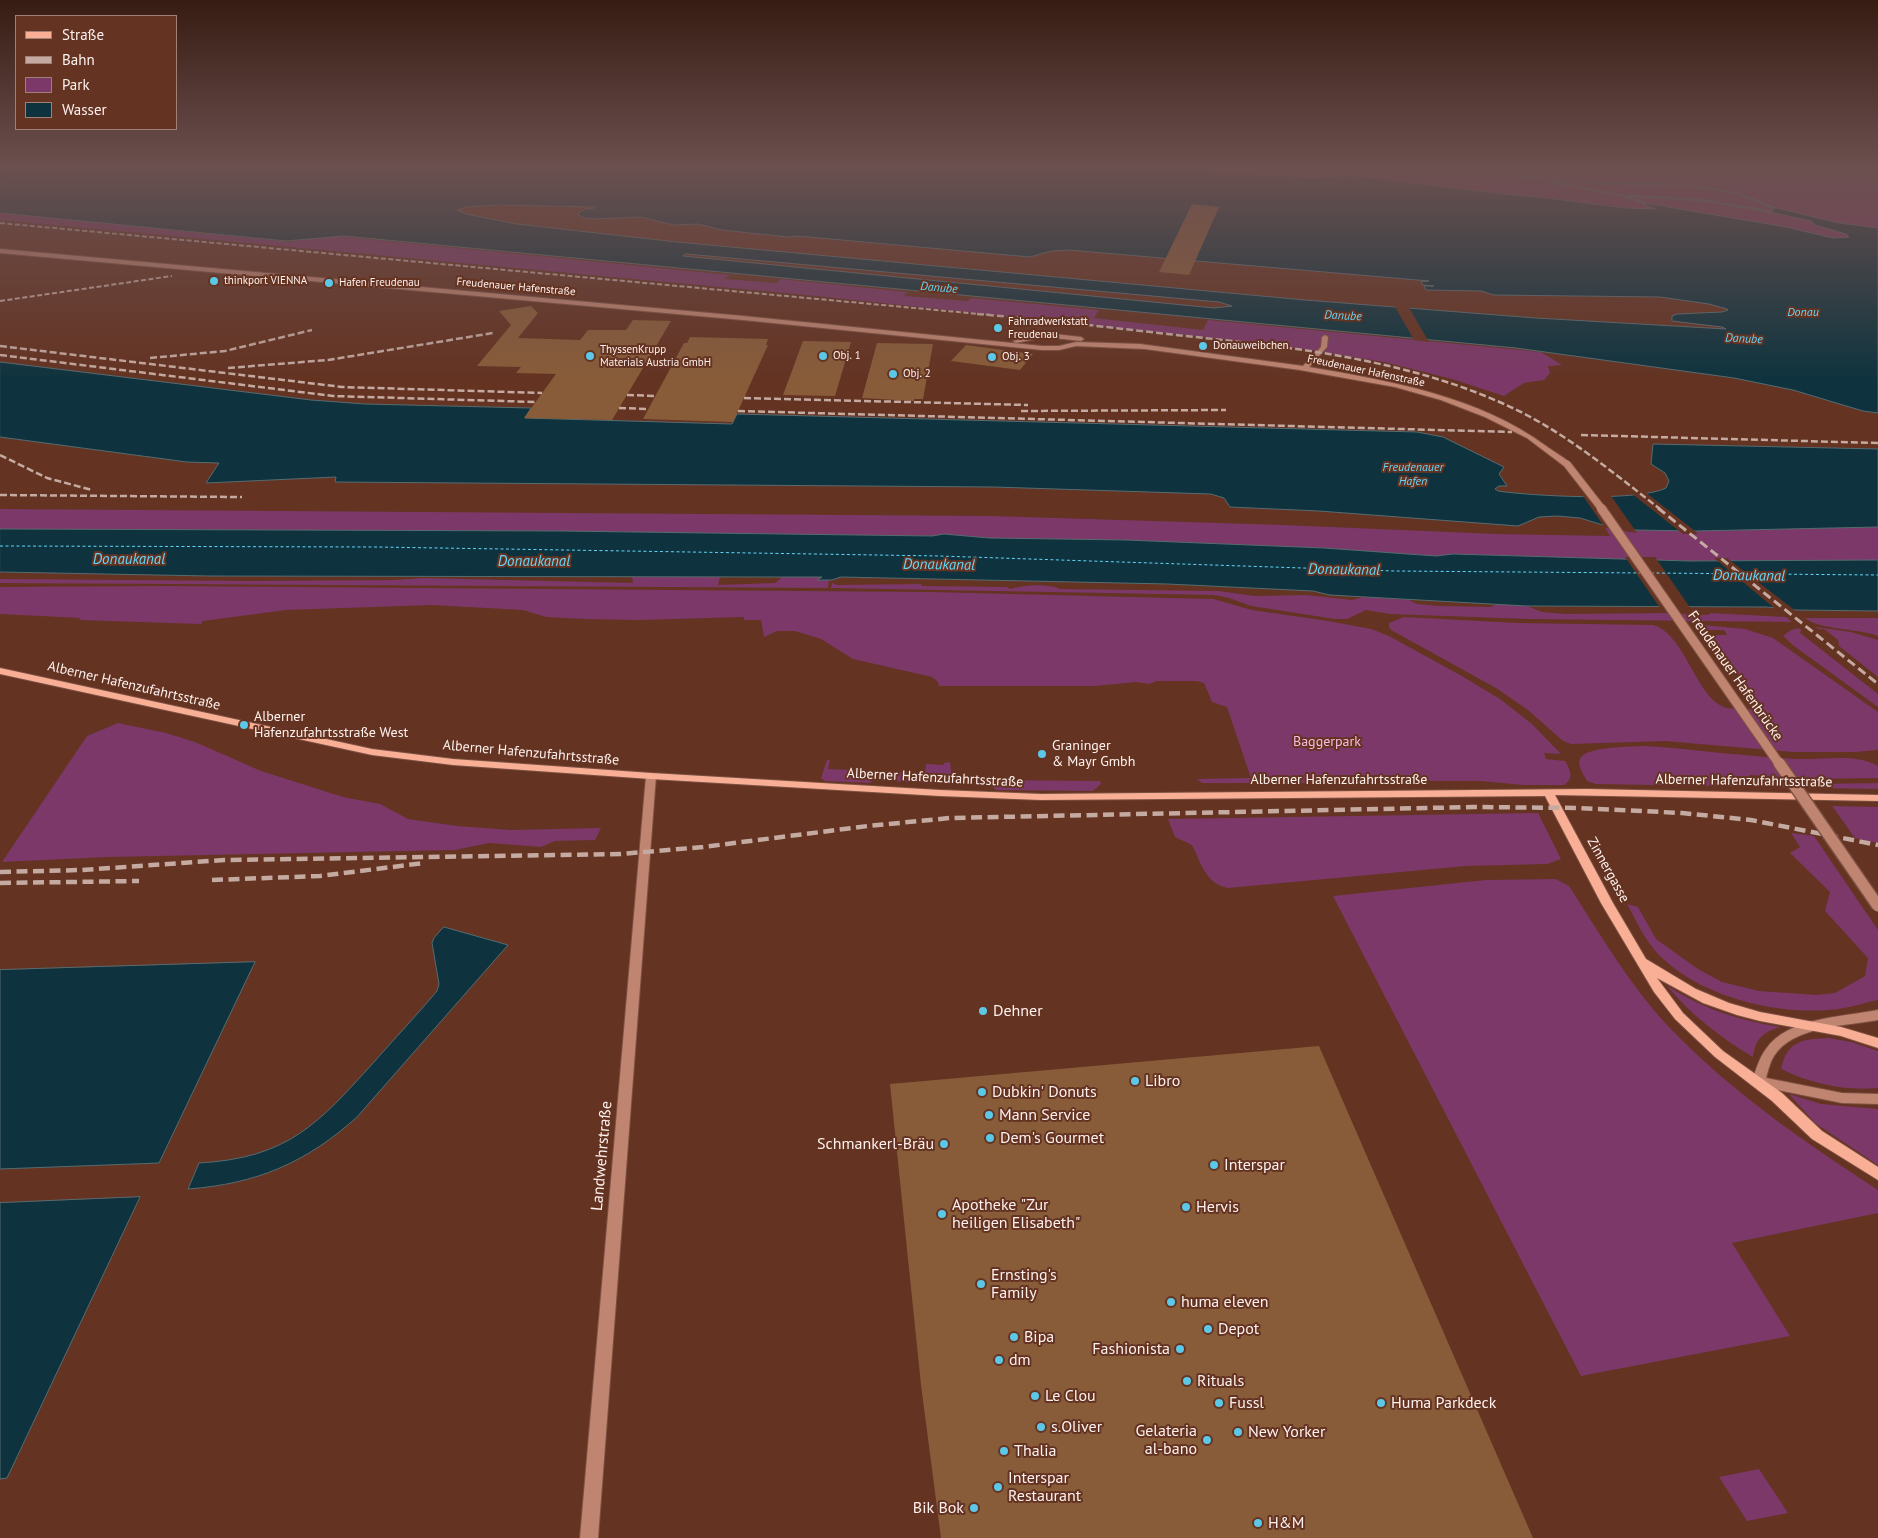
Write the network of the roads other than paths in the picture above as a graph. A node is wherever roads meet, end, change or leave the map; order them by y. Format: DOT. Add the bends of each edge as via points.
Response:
graph roads {
  1 [pos="0,250"];
  2 [pos="1325,337"];
  3 [pos="1032,338"];
  4 [pos="1062,338"];
  5 [pos="969,340"];
  6 [pos="1066,345"];
  7 [pos="1034,346"];
  8 [pos="1145,347"];
  9 [pos="1305,368"];
  10 [pos="1566,464"];
  11 [pos="0,671"];
  12 [pos="651,776"];
  13 [pos="1548,793"];
  14 [pos="1878,798"];
  15 [pos="1878,906"];
  16 [pos="1643,961"];
  17 [pos="1878,1015"];
  18 [pos="1814,1025"];
  19 [pos="1878,1043"];
  20 [pos="1758,1081"];
  21 [pos="1878,1099"];
  22 [pos="1878,1174"];
  23 [pos="589,1538"];
  1 -- 5 [label="street, Freudenauer Hafenstraße"];
  2 -- 9 [label="street" via="1324,347"];
  3 -- 4 [label="street, Freudenauer Hafenstraße" via="1045,335"];
  3 -- 5 [label="street, Freudenauer Hafenstraße"];
  3 -- 7 [label="street" via="1029,341"];
  4 -- 6 [label="street" via="1068,342"];
  4 -- 8 [label="street, Freudenauer Hafenstraße"];
  5 -- 7 [label="street, Freudenauer Hafenstraße"];
  6 -- 7 [label="street, Freudenauer Hafenstraße" via="1053,349"];
  6 -- 8 [label="street, Freudenauer Hafenstraße"];
  8 -- 9 [label="street, Freudenauer Hafenstraße"];
  9 -- 10 [label="street, Freudenauer Hafenstraße" via="1406,389 1468,407 1519,429"];
  10 -- 15 [label="street, Freudenauer Hafenbrücke, bridge" via="1626,543"];
  11 -- 12 [label="street, Alberner Hafenzufahrtsstraße" via="372,752 453,762"];
  12 -- 13 [label="street, Alberner Hafenzufahrtsstraße" via="1041,797"];
  12 -- 23 [label="street, Landwehrstraße"];
  13 -- 14 [label="street, Alberner Hafenzufahrtsstraße"];
  13 -- 16 [label="street, Zinnergasse" via="1590,873"];
  16 -- 18 [label="street, Zinnergasse" via="1671,982 1703,998 1776,1020"];
  16 -- 20 [label="street, Zinnergasse" via="1658,989 1679,1016 1719,1054"];
  17 -- 18 [label="street, Zinnergasse"];
  18 -- 19 [label="street, Zinnergasse"];
  18 -- 20 [label="street, Zinnergasse" via="1783,1039 1770,1052"];
  20 -- 21 [label="street, Zinnergasse" via="1842,1098"];
  20 -- 22 [label="street, Zinnergasse" via="1817,1135"];
}
